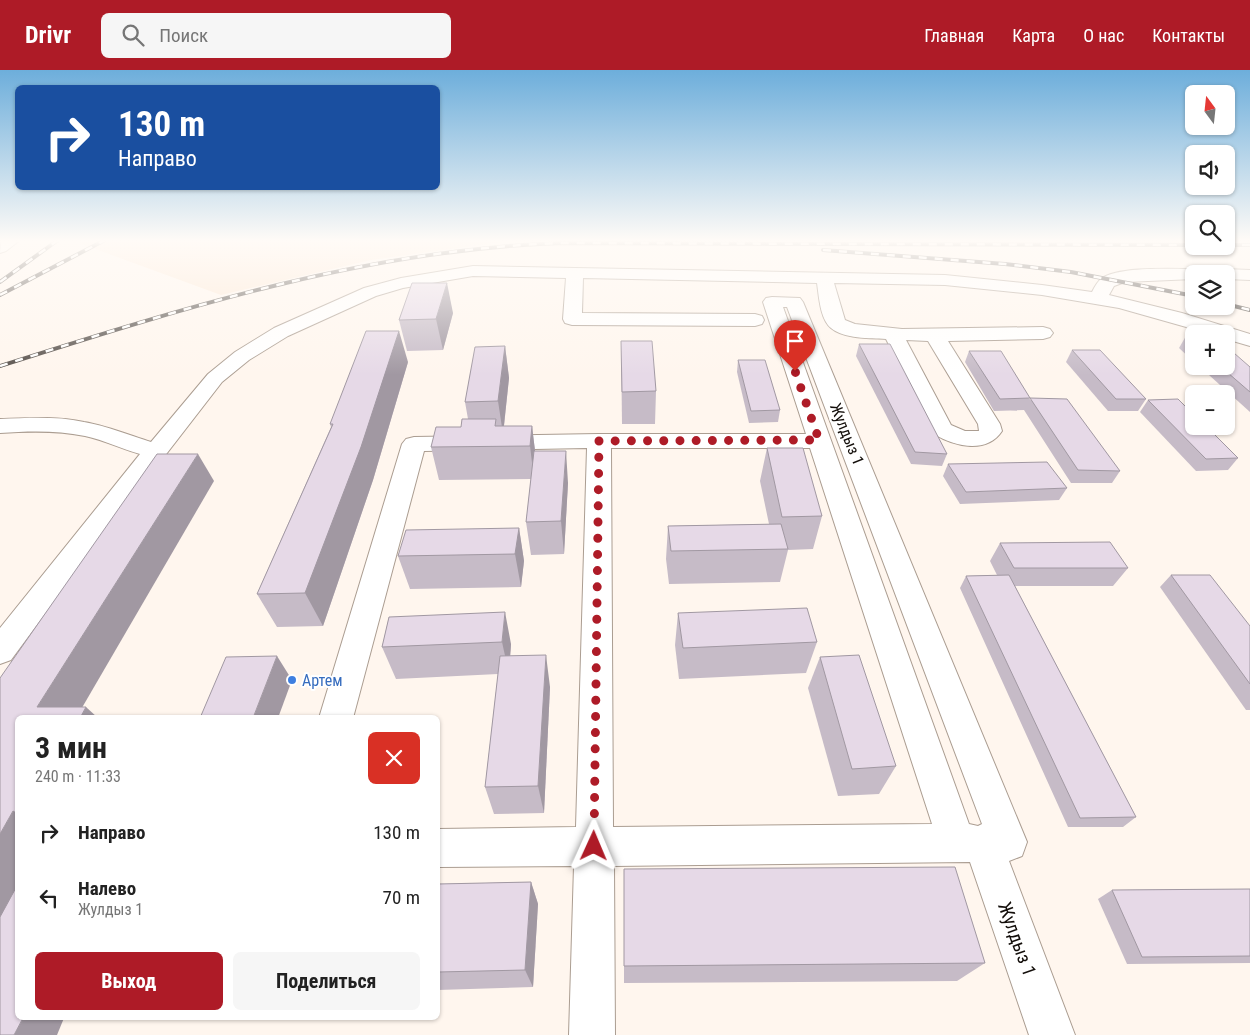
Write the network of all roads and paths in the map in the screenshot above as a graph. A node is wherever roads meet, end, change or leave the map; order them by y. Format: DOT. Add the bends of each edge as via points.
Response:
graph roads {
  1 [pos="394,285"];
  2 [pos="574,285"];
  3 [pos="826,285"];
  4 [pos="1000,285"];
  5 [pos="1105,285"];
  6 [pos="1098,299"];
  7 [pos="755,320"];
  8 [pos="1043,333"];
  9 [pos="893,334"];
  10 [pos="934,334"];
  11 [pos="1250,340"];
  12 [pos="0,426"];
  13 [pos="819,440"];
  14 [pos="599,441"];
  15 [pos="156,451"];
  16 [pos="9,627"];
  17 [pos="0,652"];
  18 [pos="337,715"];
  19 [pos="970,843"];
  20 [pos="594,846"];
  21 [pos="440,848"];
  22 [pos="592,1035"];
  23 [pos="1052,1035"];
  1 -- 15 [label="street" via="370,292 281,332 242,356 216,378"];
  2 -- 7 [label="street" via="572,320"];
  3 -- 9 [label="street" via="839,326 847,330"];
  4 -- 6 [label="street"];
  5 -- 6 [label="street"];
  6 -- 11 [label="street"];
  8 -- 10 [label="street"];
  9 -- 10 [label="street"];
  9 -- 10 [label="street" via="942,429 957,437 981,439 988,436 991,431 989,424"];
  12 -- 15 [label="street" via="64,426 96,432"];
  13 -- 14 [label="street"];
  13 -- 19 [label="street, Жулдыз 1"];
  13 -- 19 [label="street, Жулдыз 1" via="772,302 794,302 1008,842"];
  14 -- 18 [label="street" via="414,444"];
  14 -- 20 [label="street"];
  15 -- 16 [label="street"];
  16 -- 17 [label="street"];
  19 -- 20 [label="street"];
  19 -- 23 [label="street, Жулдыз 1"];
  20 -- 21 [label="street"];
  20 -- 22 [label="street"];
}
